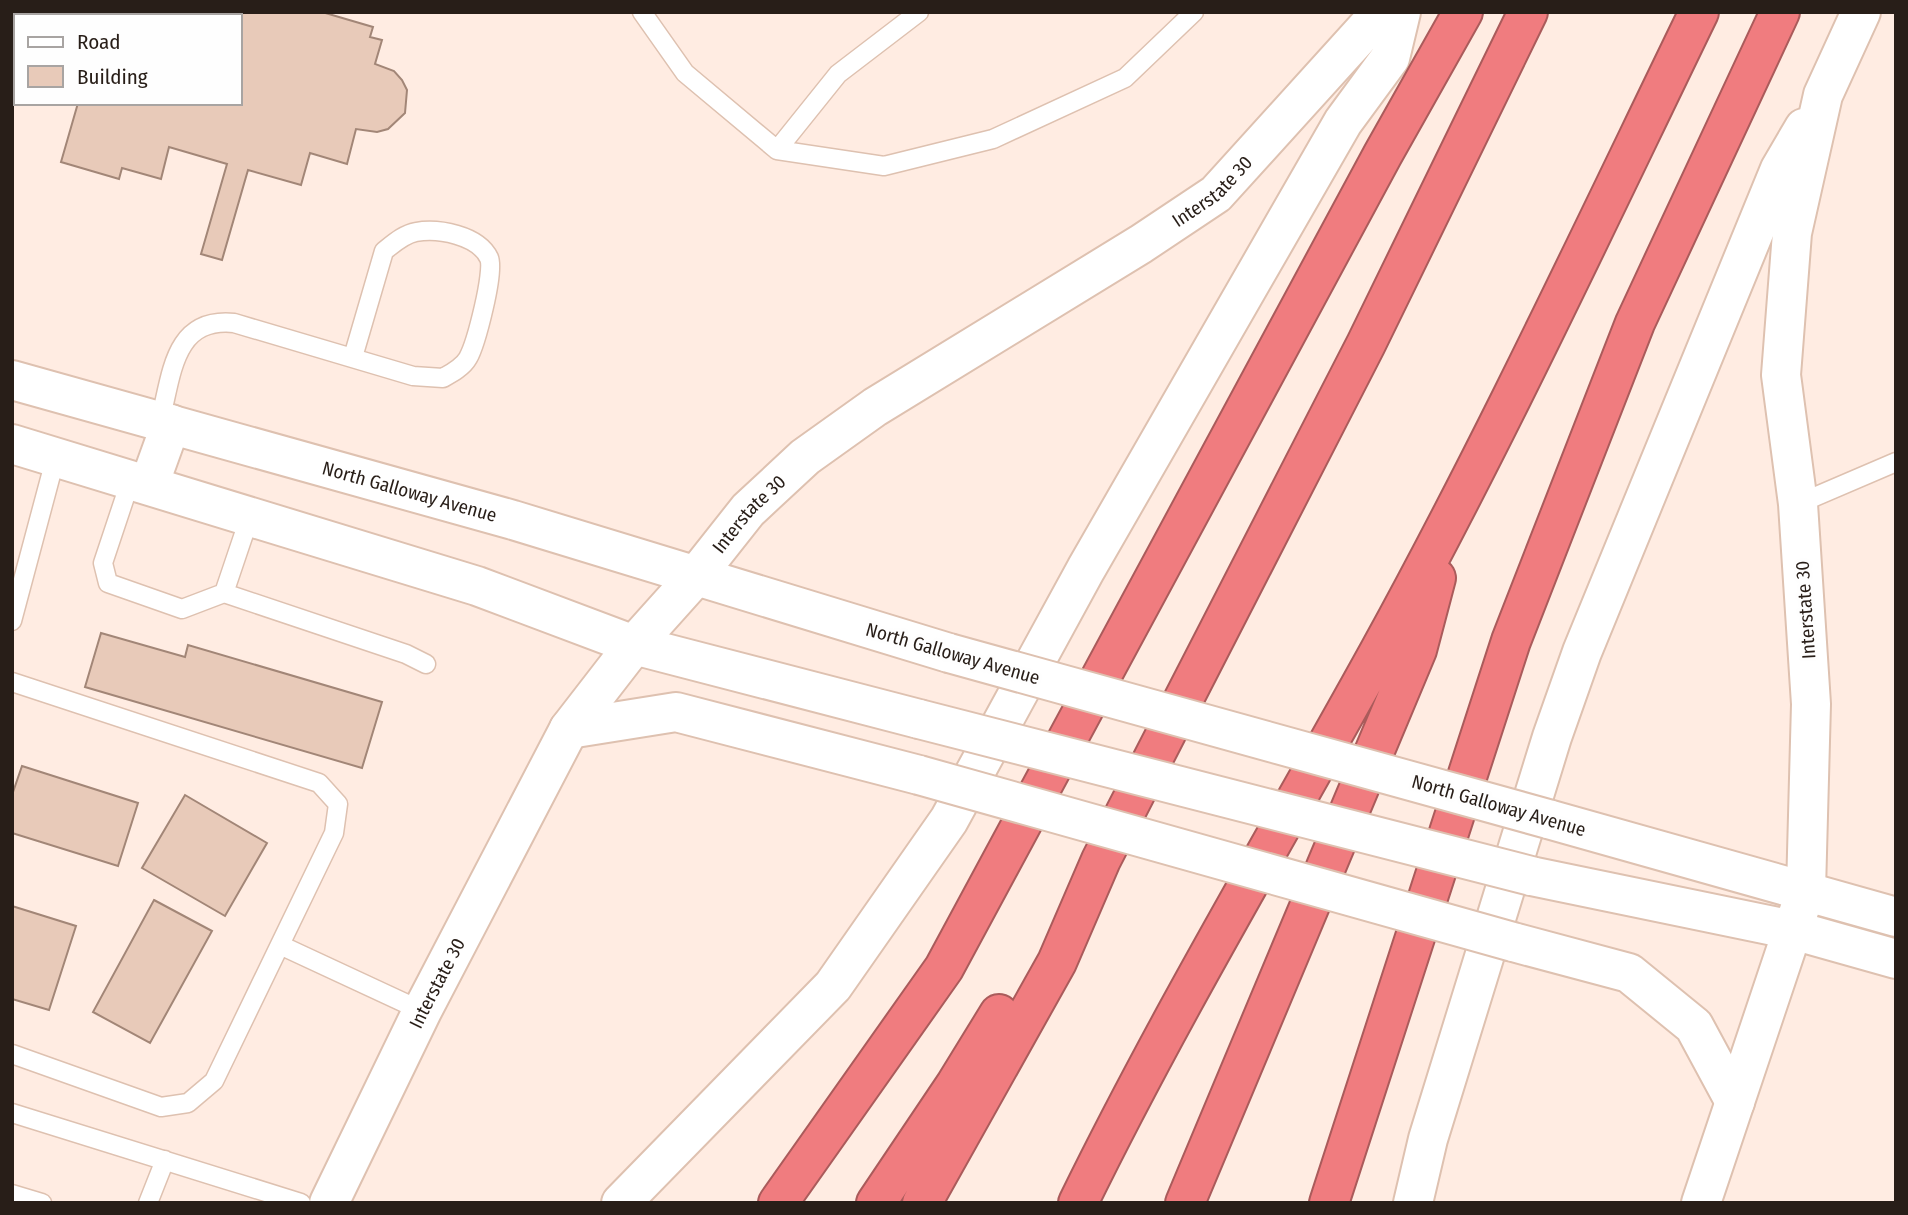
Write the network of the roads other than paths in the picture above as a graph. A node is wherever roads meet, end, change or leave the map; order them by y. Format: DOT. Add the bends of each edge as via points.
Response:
graph roads {
  1 [pos="642,12"];
  2 [pos="919,12"];
  3 [pos="1194,12"];
  4 [pos="1381,12"];
  5 [pos="1401,12"];
  6 [pos="1463,12"];
  7 [pos="1528,12"];
  8 [pos="1699,12"];
  9 [pos="1780,12"];
  10 [pos="1861,12"];
  11 [pos="1823,95"];
  12 [pos="777,150"];
  13 [pos="353,357"];
  14 [pos="12,380"];
  15 [pos="166,423"];
  16 [pos="12,444"];
  17 [pos="56,456"];
  18 [pos="1896,462"];
  19 [pos="140,482"];
  20 [pos="1798,504"];
  21 [pos="250,516"];
  22 [pos="1452,516"];
  23 [pos="695,577"];
  24 [pos="224,593"];
  25 [pos="12,621"];
  26 [pos="634,645"];
  27 [pos="426,664"];
  28 [pos="12,682"];
  29 [pos="569,729"];
  30 [pos="1101,860"];
  31 [pos="1806,890"];
  32 [pos="1896,917"];
  33 [pos="1793,930"];
  34 [pos="280,945"];
  35 [pos="1896,960"];
  36 [pos="422,1010"];
  37 [pos="12,1054"];
  38 [pos="1735,1101"];
  39 [pos="12,1113"];
  40 [pos="165,1160"];
  41 [pos="12,1194"];
  42 [pos="42,1203"];
  43 [pos="148,1203"];
  44 [pos="301,1203"];
  45 [pos="329,1203"];
  46 [pos="621,1203"];
  47 [pos="778,1203"];
  48 [pos="876,1203"];
  49 [pos="922,1203"];
  50 [pos="1078,1203"];
  51 [pos="1185,1203"];
  52 [pos="1329,1203"];
  53 [pos="1413,1203"];
  54 [pos="1701,1203"];
  1 -- 12 [label="lane" via="685,73"];
  2 -- 12 [label="lane" via="838,75"];
  3 -- 12 [label="lane" via="1125,78 993,139 884,166"];
  4 -- 23 [label="main road, Interstate 30" via="1216,194 875,407 805,457 748,510"];
  5 -- 46 [label="main road" via="1390,58 1343,122 1086,569 949,820 833,986"];
  6 -- 47 [label="highway" via="944,968"];
  7 -- 30 [label="highway" via="1366,344"];
  8 -- 22 [label="highway"];
  9 -- 52 [label="highway" via="1635,323 1520,617"];
  10 -- 11 [label="main road, Interstate 30"];
  11 -- 20 [label="main road, Interstate 30" via="1792,233 1781,375"];
  11 -- 53 [label="main road" via="1780,169 1582,652 1428,1139"];
  13 -- 13 [label="lane" via="413,376 443,378 456,371 468,358 491,273 489,258 479,246 441,231 414,232 396,242 384,251"];
  13 -- 15 [label="lane" via="234,323 214,321 199,326 187,335 177,359"];
  14 -- 15 [label="main road, North Galloway Avenue"];
  15 -- 19 [label="main road"];
  15 -- 23 [label="main road, North Galloway Avenue" via="513,520"];
  16 -- 17 [label="main road"];
  17 -- 19 [label="main road"];
  17 -- 25 [label="lane"];
  18 -- 20 [label="lane"];
  19 -- 21 [label="main road"];
  19 -- 24 [label="lane" via="103,563 108,583 183,609"];
  20 -- 31 [label="main road, Interstate 30" via="1811,704"];
  21 -- 24 [label="lane"];
  21 -- 26 [label="main road" via="477,586"];
  22 -- 50 [label="highway" via="1217,938"];
  22 -- 51 [label="highway" via="1417,650"];
  23 -- 26 [label="main road, Interstate 30"];
  23 -- 31 [label="main road, North Galloway Avenue, bridge" via="949,653"];
  24 -- 27 [label="lane"];
  26 -- 29 [label="main road, Interstate 30"];
  26 -- 33 [label="main road, bridge" via="1531,876"];
  28 -- 34 [label="lane" via="318,783 338,804 334,833"];
  29 -- 36 [label="main road, Interstate 30"];
  29 -- 38 [label="main road, bridge" via="676,712 1629,973 1694,1026"];
  30 -- 48 [label="highway"];
  30 -- 49 [label="highway" via="1057,962"];
  31 -- 32 [label="main road, North Galloway Avenue"];
  31 -- 33 [label="main road, Interstate 30"];
  33 -- 35 [label="main road"];
  33 -- 38 [label="main road, Interstate 30"];
  34 -- 36 [label="lane"];
  34 -- 37 [label="lane" via="214,1081 188,1103 161,1107"];
  36 -- 45 [label="main road, Interstate 30"];
  38 -- 54 [label="main road, Interstate 30"];
  39 -- 40 [label="lane"];
  40 -- 43 [label="lane"];
  40 -- 44 [label="lane"];
  41 -- 42 [label="lane"];
}
